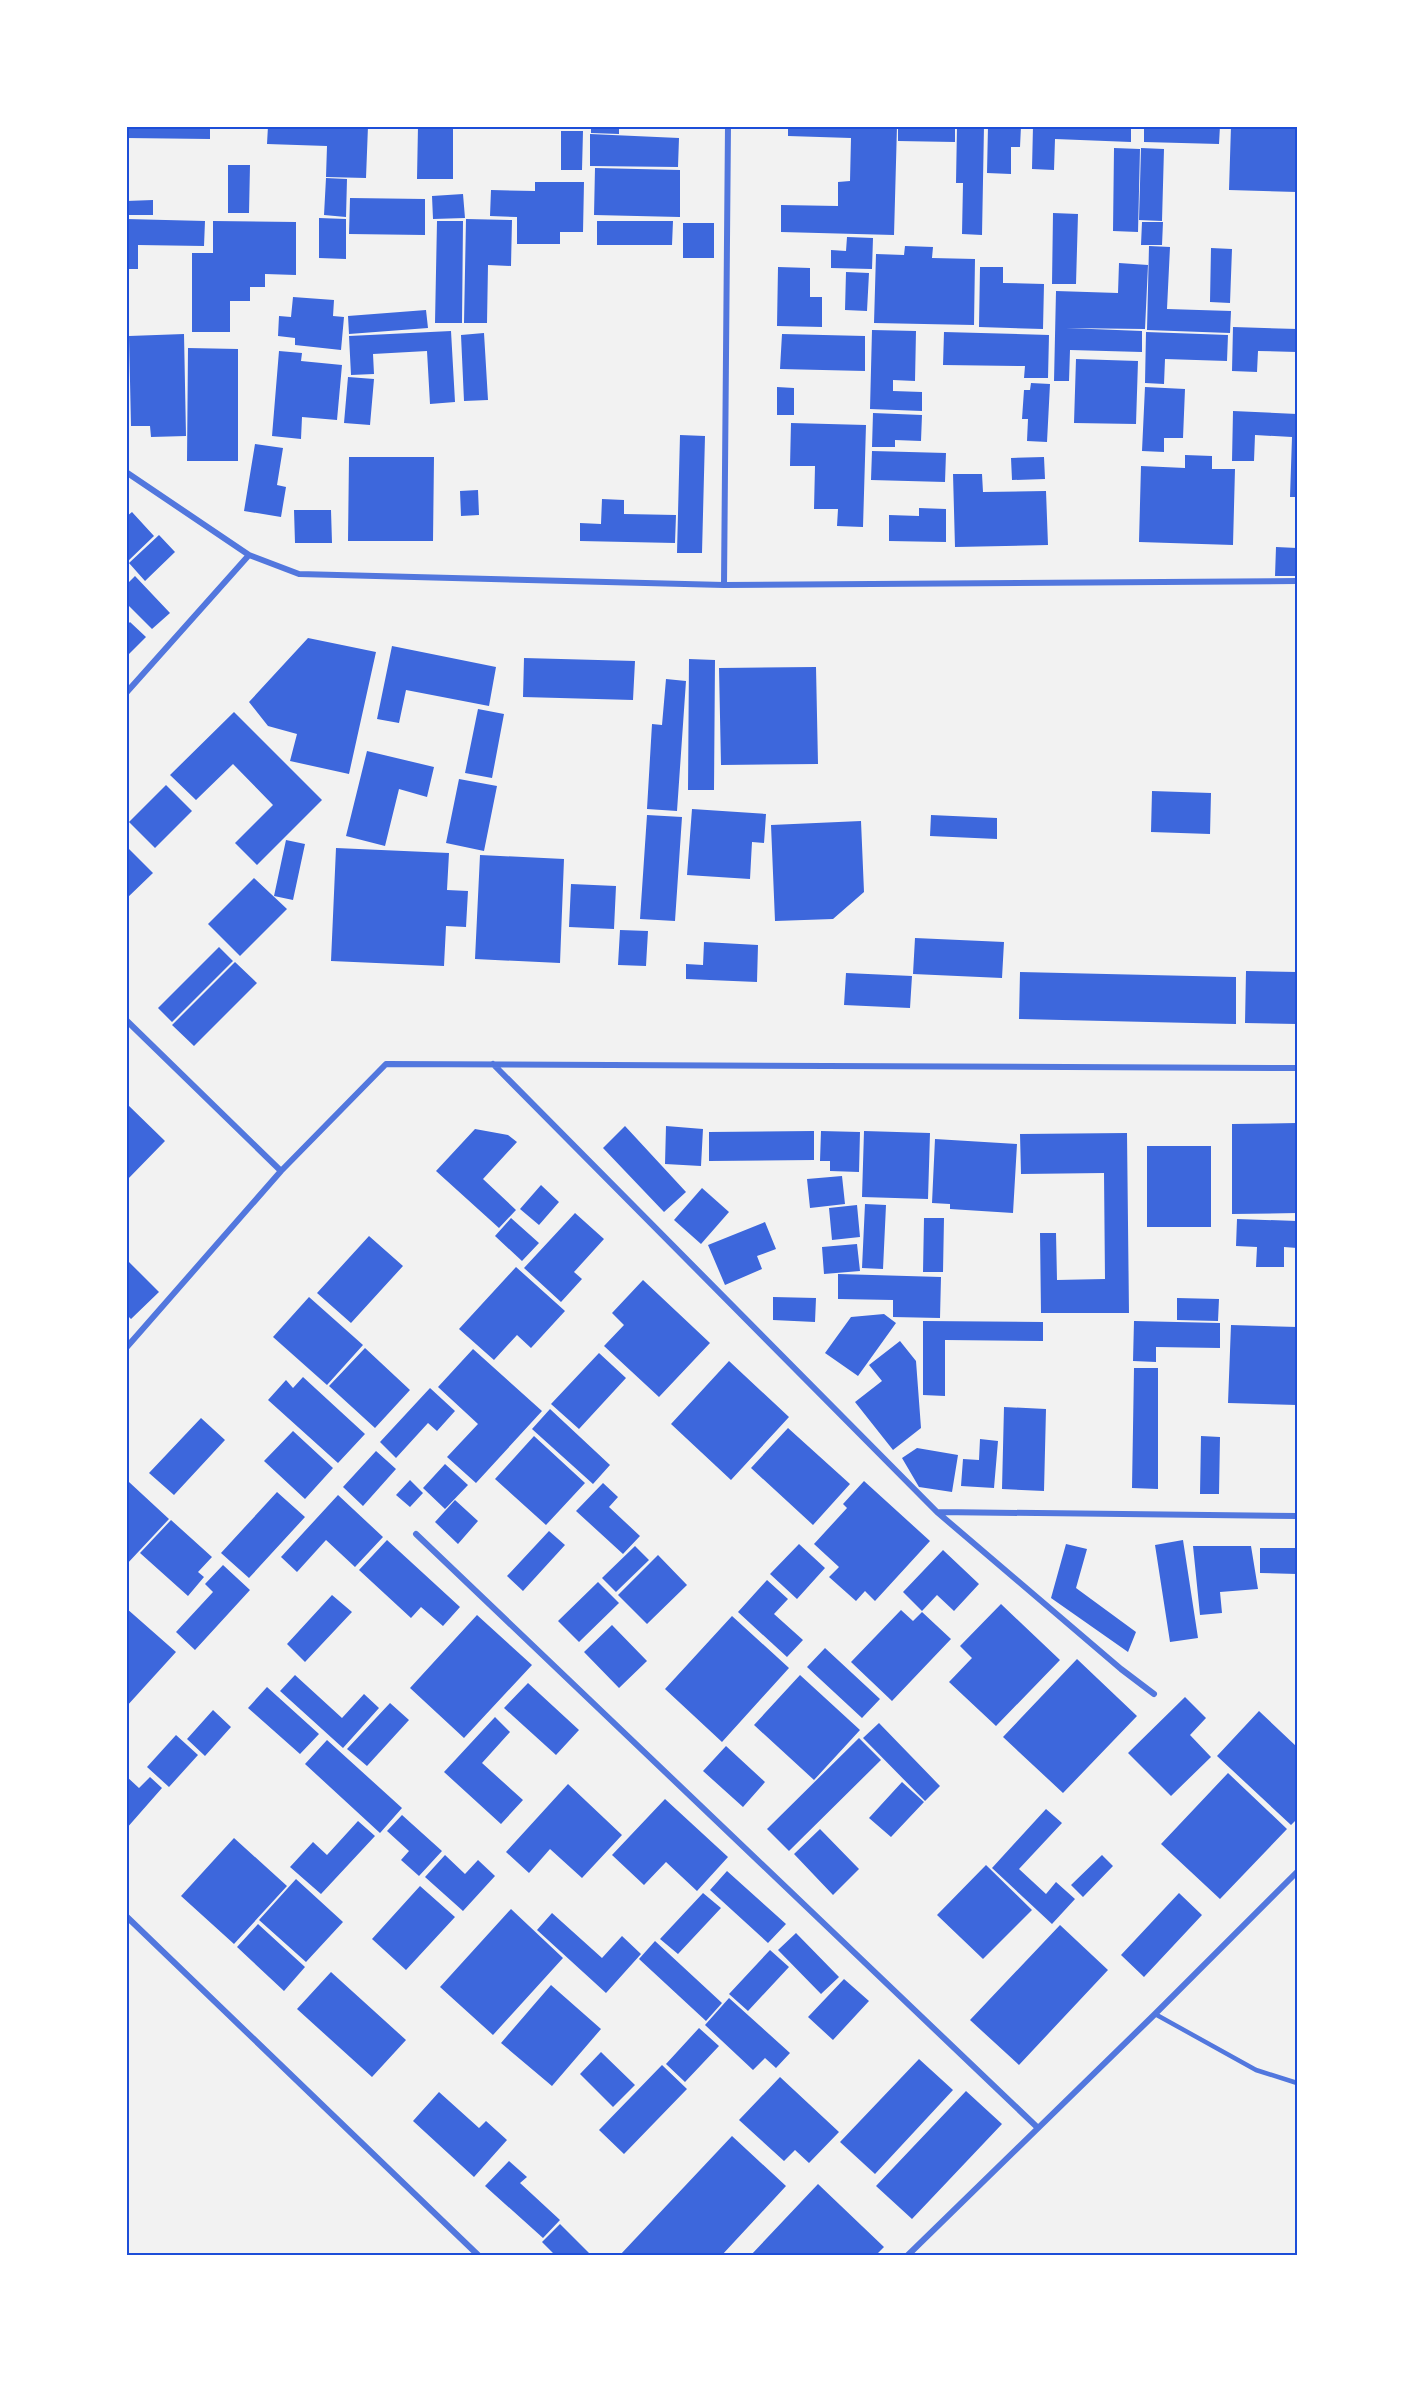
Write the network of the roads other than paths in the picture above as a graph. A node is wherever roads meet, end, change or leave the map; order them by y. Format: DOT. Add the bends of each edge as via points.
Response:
graph roads {
  1 [pos="728,126"];
  2 [pos="126,472"];
  3 [pos="249,555"];
  4 [pos="1297,581"];
  5 [pos="724,585"];
  6 [pos="126,693"];
  7 [pos="126,1020"];
  8 [pos="494,1064"];
  9 [pos="1297,1068"];
  10 [pos="281,1171"];
  11 [pos="126,1348"];
  12 [pos="937,1512"];
  13 [pos="1297,1516"];
  14 [pos="416,1534"];
  15 [pos="1154,1695"];
  16 [pos="1297,1872"];
  17 [pos="126,1916"];
  18 [pos="1155,2014"];
  19 [pos="1297,2083"];
  20 [pos="1038,2128"];
  21 [pos="478,2255"];
  22 [pos="908,2255"];
  1 -- 5 [label="street"];
  2 -- 3 [label="street"];
  3 -- 5 [label="street" via="298,574"];
  3 -- 6 [label="street"];
  4 -- 5 [label="street"];
  7 -- 10 [label="street"];
  8 -- 9 [label="street"];
  8 -- 10 [label="street" via="386,1064"];
  8 -- 12 [label="street"];
  10 -- 11 [label="street"];
  12 -- 13 [label="street"];
  12 -- 15 [label="street"];
  14 -- 20 [label="street"];
  16 -- 18 [label="street"];
  17 -- 21 [label="street"];
  18 -- 19 [label="lane" via="1256,2070"];
  18 -- 20 [label="street"];
  20 -- 22 [label="street"];
}
